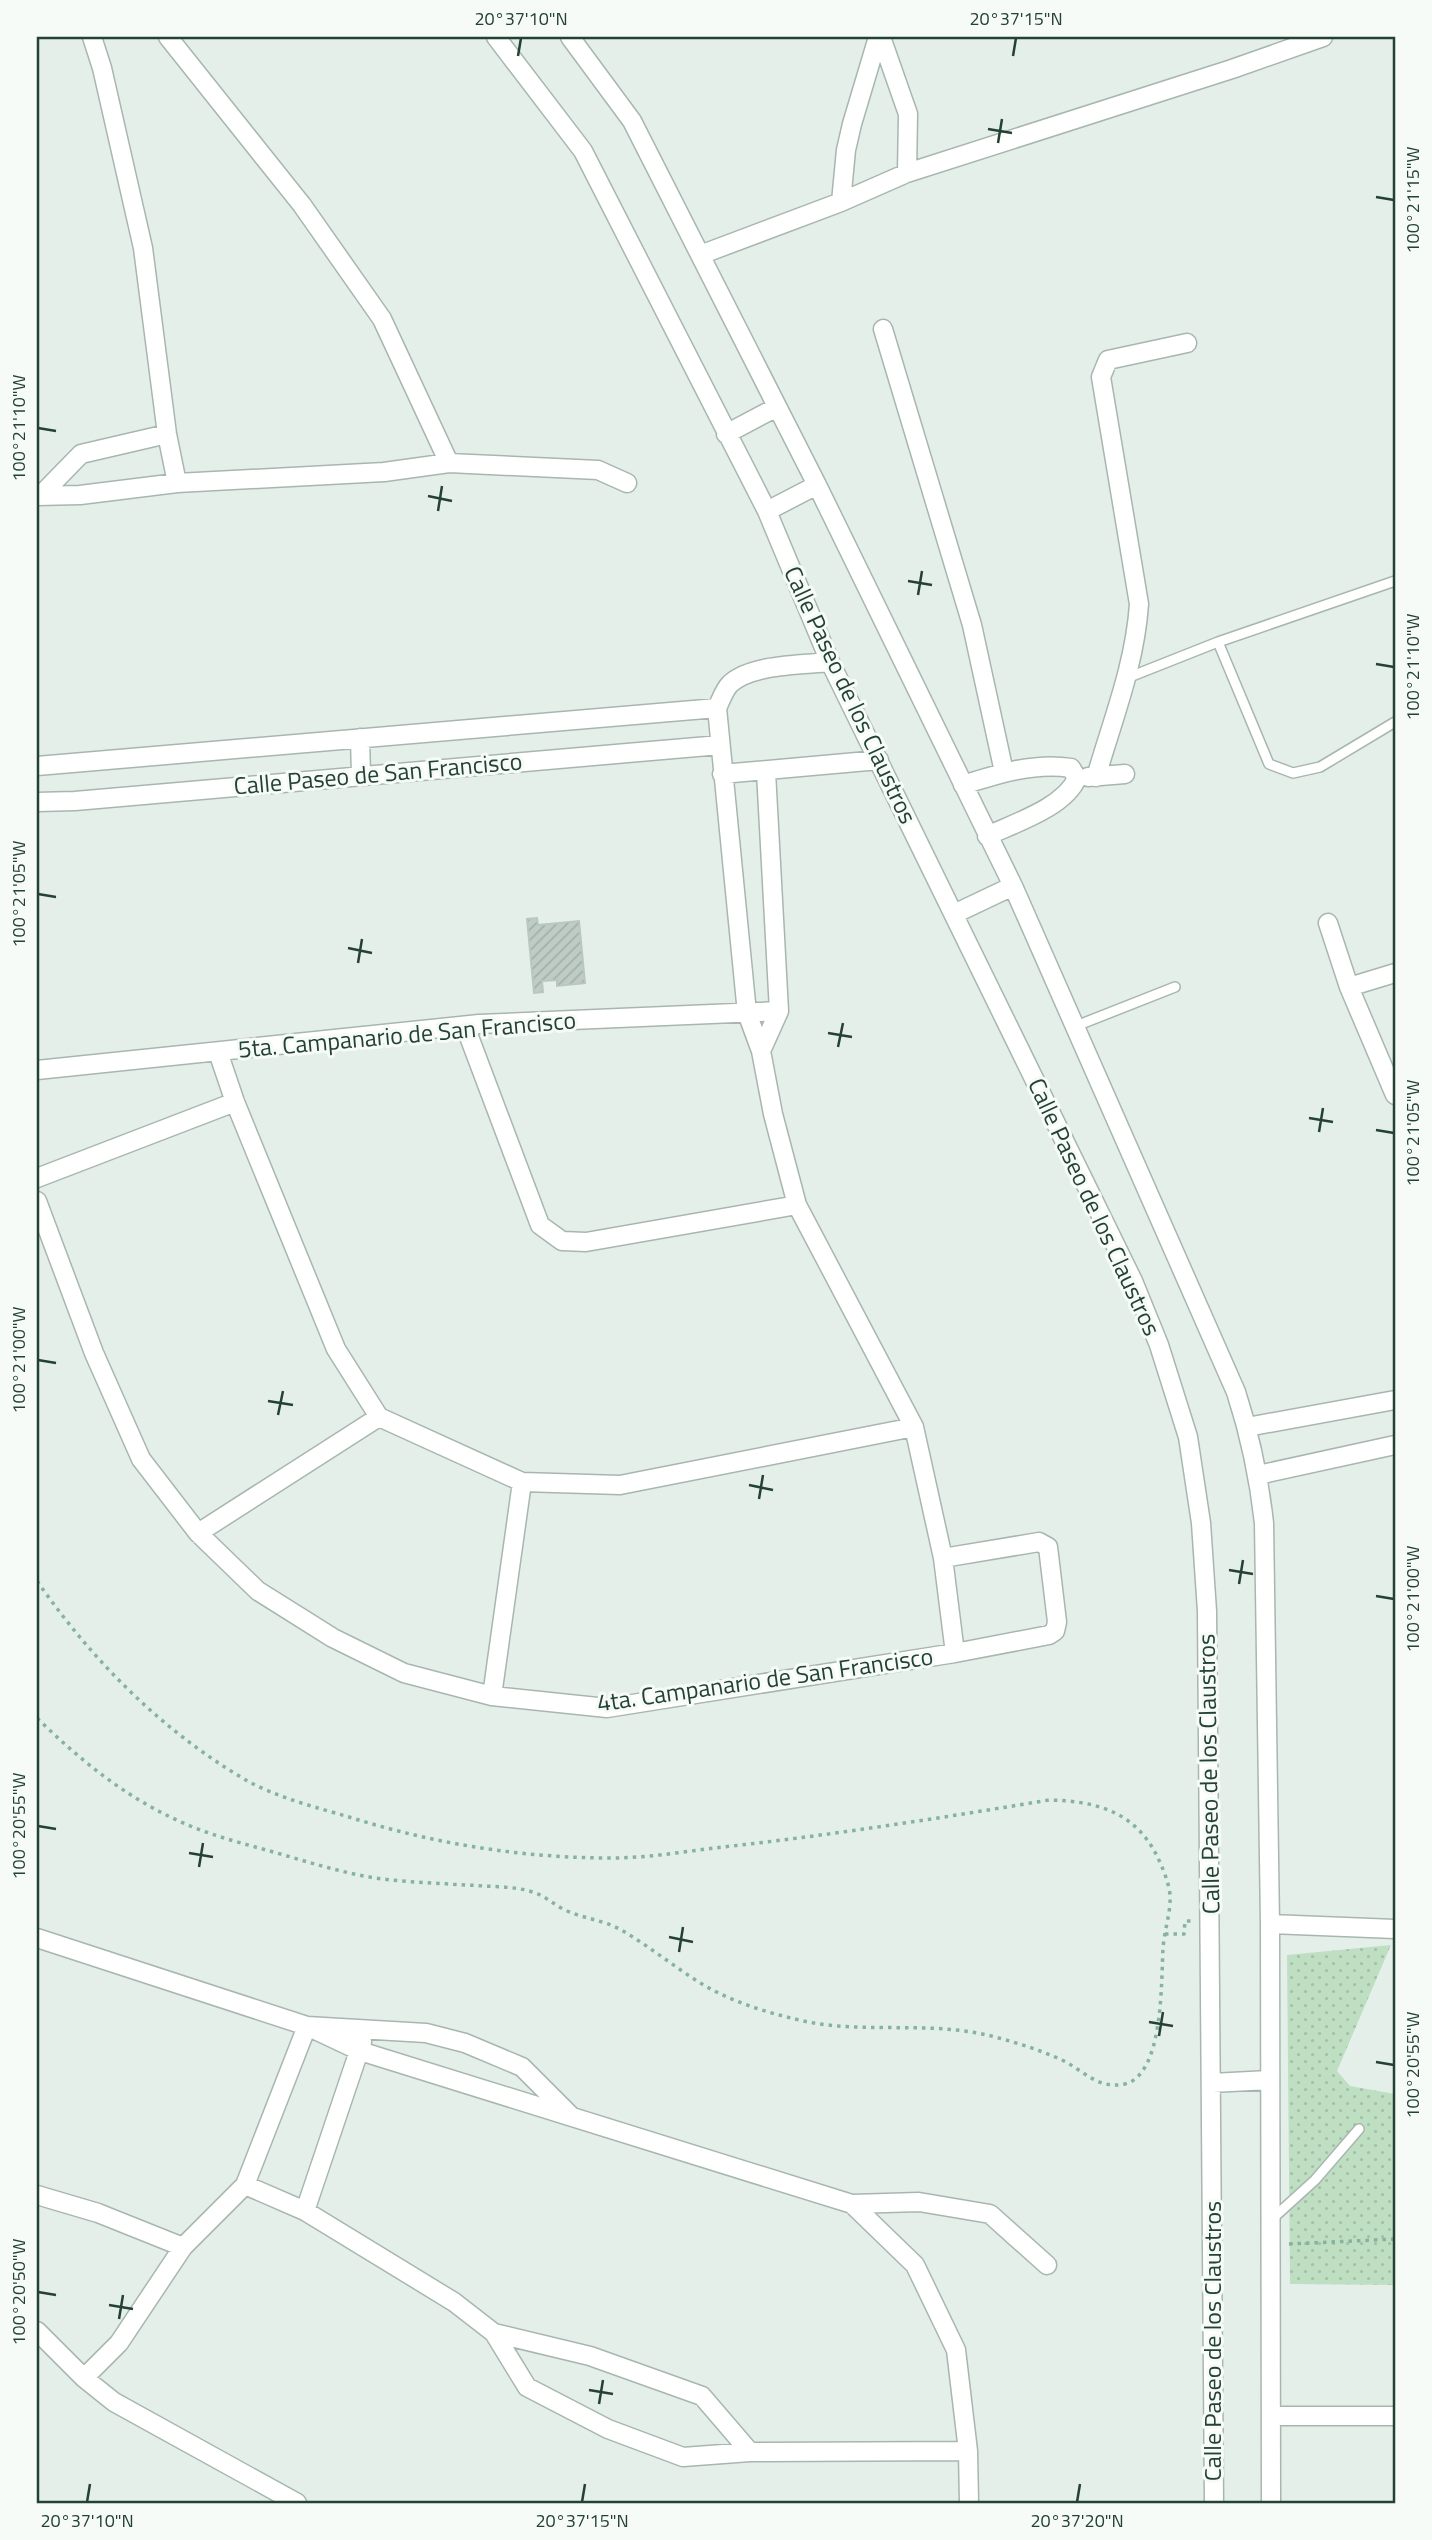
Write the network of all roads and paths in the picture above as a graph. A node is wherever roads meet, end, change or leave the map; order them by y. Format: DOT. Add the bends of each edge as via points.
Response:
graph roads {
  1 [pos="92,37"];
  2 [pos="167,37"];
  3 [pos="496,37"];
  4 [pos="570,37"];
  5 [pos="879,37"];
  6 [pos="1323,37"];
  7 [pos="907,173"];
  8 [pos="841,202"];
  9 [pos="701,255"];
  10 [pos="883,329"];
  11 [pos="1186,344"];
  12 [pos="777,407"];
  13 [pos="167,434"];
  14 [pos="726,434"];
  15 [pos="449,463"];
  16 [pos="177,483"];
  17 [pos="627,483"];
  18 [pos="817,485"];
  19 [pos="39,495"];
  20 [pos="767,512"];
  21 [pos="1395,582"];
  22 [pos="1218,642"];
  23 [pos="830,662"];
  24 [pos="1126,678"];
  25 [pos="717,708"];
  26 [pos="1395,722"];
  27 [pos="360,738"];
  28 [pos="720,745"];
  29 [pos="879,760"];
  30 [pos="37,766"];
  31 [pos="766,772"];
  32 [pos="1004,772"];
  33 [pos="722,774"];
  34 [pos="1125,774"];
  35 [pos="361,775"];
  36 [pos="1096,776"];
  37 [pos="1077,778"];
  38 [pos="962,785"];
  39 [pos="37,802"];
  40 [pos="987,836"];
  41 [pos="1013,886"];
  42 [pos="954,914"];
  43 [pos="1328,923"];
  44 [pos="1395,972"];
  45 [pos="1175,987"];
  46 [pos="1349,987"];
  47 [pos="779,1011"];
  48 [pos="747,1013"];
  49 [pos="465,1026"];
  50 [pos="1076,1026"];
  51 [pos="761,1051"];
  52 [pos="218,1052"];
  53 [pos="37,1070"];
  54 [pos="1395,1095"];
  55 [pos="235,1102"];
  56 [pos="37,1178"];
  57 [pos="37,1201"];
  58 [pos="797,1205"];
  59 [pos="1395,1400"];
  60 [pos="379,1417"];
  61 [pos="914,1427"];
  62 [pos="1247,1427"];
  63 [pos="1395,1445"];
  64 [pos="1258,1475"];
  65 [pos="522,1482"];
  66 [pos="198,1533"];
  67 [pos="943,1558"];
  68 [pos="37,1581"];
  69 [pos="954,1653"];
  70 [pos="492,1696"];
  71 [pos="37,1718"];
  72 [pos="1210,1922"];
  73 [pos="1270,1924"];
  74 [pos="1395,1929"];
  75 [pos="1164,1934"];
  76 [pos="37,1938"];
  77 [pos="307,2026"];
  78 [pos="365,2028"];
  79 [pos="360,2051"];
  80 [pos="1269,2080"];
  81 [pos="1212,2082"];
  82 [pos="572,2118"];
  83 [pos="1359,2129"];
  84 [pos="245,2185"];
  85 [pos="37,2195"];
  86 [pos="852,2204"];
  87 [pos="305,2211"];
  88 [pos="1270,2221"];
  89 [pos="1395,2239"];
  90 [pos="1270,2245"];
  91 [pos="183,2247"];
  92 [pos="1047,2265"];
  93 [pos="37,2331"];
  94 [pos="494,2333"];
  95 [pos="85,2378"];
  96 [pos="1271,2416"];
  97 [pos="1395,2416"];
  98 [pos="968,2451"];
  99 [pos="750,2452"];
  100 [pos="297,2503"];
  101 [pos="970,2503"];
  102 [pos="1214,2503"];
  103 [pos="1271,2503"];
  1 -- 13 [label="street" via="144,248"];
  2 -- 15 [label="street" via="302,205 382,319"];
  3 -- 14 [label="street, Calle Paseo de los Claustros" via="583,151"];
  4 -- 9 [label="street" via="632,121"];
  5 -- 7 [label="street" via="908,114"];
  5 -- 8 [label="street" via="846,149"];
  6 -- 7 [label="street"];
  7 -- 8 [label="street"];
  8 -- 9 [label="street"];
  9 -- 12 [label="street"];
  10 -- 32 [label="street" via="972,625"];
  11 -- 24 [label="street" via="1108,360 1101,377 1139,604"];
  12 -- 14 [label="street"];
  12 -- 18 [label="street"];
  13 -- 16 [label="street"];
  13 -- 19 [label="street" via="81,454"];
  14 -- 20 [label="street, Calle Paseo de los Claustros"];
  15 -- 16 [label="street" via="384,472"];
  15 -- 17 [label="street" via="598,470"];
  16 -- 19 [label="street" via="80,495"];
  18 -- 20 [label="street"];
  18 -- 38 [label="street"];
  20 -- 23 [label="street, Calle Paseo de los Claustros"];
  21 -- 22 [label="lane"];
  22 -- 24 [label="lane"];
  22 -- 26 [label="lane" via="1269,764 1293,773 1320,767"];
  23 -- 25 [label="street" via="758,670 738,678 728,686"];
  23 -- 29 [label="street, Calle Paseo de los Claustros"];
  24 -- 36 [label="street"];
  25 -- 27 [label="street, Calle Paseo de San Francisco"];
  25 -- 28 [label="street, 4ta. Campanario de San Francisco"];
  27 -- 30 [label="street, Calle Paseo de San Francisco"];
  27 -- 35 [label="street"];
  28 -- 33 [label="street, 4ta. Campanario de San Francisco"];
  28 -- 35 [label="street, Calle Paseo de San Francisco"];
  29 -- 31 [label="street"];
  29 -- 42 [label="street, Calle Paseo de los Claustros"];
  31 -- 33 [label="street"];
  31 -- 47 [label="street"];
  32 -- 37 [label="street" via="1054,765 1071,768"];
  32 -- 38 [label="street"];
  33 -- 48 [label="street, 4ta. Campanario de San Francisco"];
  34 -- 36 [label="street"];
  35 -- 39 [label="street, Calle Paseo de San Francisco"];
  36 -- 37 [label="street"];
  37 -- 40 [label="street" via="1063,797"];
  38 -- 40 [label="street"];
  40 -- 41 [label="street"];
  41 -- 42 [label="street"];
  41 -- 50 [label="street"];
  42 -- 72 [label="street, Calle Paseo de los Claustros" via="1133,1282 1188,1437 1201,1523 1207,1611"];
  43 -- 46 [label="street"];
  44 -- 46 [label="street"];
  45 -- 50 [label="lane"];
  46 -- 54 [label="street"];
  47 -- 48 [label="street, 5ta. Campanario de San Francisco"];
  47 -- 51 [label="street"];
  48 -- 49 [label="street, 5ta. Campanario de San Francisco"];
  48 -- 51 [label="street, 4ta. Campanario de San Francisco"];
  49 -- 52 [label="street, 5ta. Campanario de San Francisco"];
  49 -- 58 [label="street" via="540,1225 562,1241 586,1242"];
  50 -- 62 [label="street" via="1236,1392"];
  51 -- 58 [label="street, 4ta. Campanario de San Francisco"];
  52 -- 53 [label="street, 5ta. Campanario de San Francisco"];
  52 -- 55 [label="street"];
  55 -- 56 [label="street"];
  55 -- 60 [label="street" via="336,1349"];
  57 -- 66 [label="street, 4ta. Campanario de San Francisco" via="94,1353 141,1459"];
  58 -- 61 [label="street, 4ta. Campanario de San Francisco"];
  59 -- 62 [label="street"];
  60 -- 65 [label="street"];
  60 -- 66 [label="street"];
  61 -- 65 [label="street" via="620,1485"];
  61 -- 67 [label="street, 4ta. Campanario de San Francisco"];
  62 -- 64 [label="street"];
  63 -- 64 [label="street"];
  64 -- 73 [label="street" via="1264,1523"];
  65 -- 70 [label="street"];
  66 -- 70 [label="street, 4ta. Campanario de San Francisco" via="258,1591 333,1637 404,1673"];
  67 -- 69 [label="street, 4ta. Campanario de San Francisco"];
  67 -- 69 [label="street, 4ta. Campanario de San Francisco" via="1039,1542 1048,1547 1057,1622 1049,1635"];
  68 -- 75 [label="path" via="108,1671 192,1745 247,1780 328,1811 458,1846 539,1856 616,1858 765,1843 1070,1800 1116,1812 1153,1847 1170,1893"];
  69 -- 70 [label="street, 4ta. Campanario de San Francisco" via="607,1708"];
  71 -- 75 [label="path" via="117,1787 181,1822 222,1837 352,1873 536,1894 566,1911 622,1930 709,1988 746,2005 841,2028 948,2029 989,2036 1065,2061 1104,2084 1129,2083 1143,2073 1158,2020"];
  72 -- 75 [label="path" via="1185,1921 1184,1934"];
  72 -- 81 [label="street, Calle Paseo de los Claustros"];
  73 -- 74 [label="street"];
  73 -- 80 [label="street"];
  76 -- 77 [label="street"];
  77 -- 78 [label="street"];
  77 -- 79 [label="street"];
  77 -- 84 [label="street"];
  78 -- 79 [label="street"];
  78 -- 82 [label="street" via="426,2033 465,2043 522,2067"];
  79 -- 82 [label="street"];
  79 -- 87 [label="street"];
  80 -- 81 [label="street"];
  80 -- 88 [label="street"];
  81 -- 102 [label="street, Calle Paseo de los Claustros"];
  82 -- 86 [label="street"];
  83 -- 88 [label="lane" via="1315,2180"];
  84 -- 87 [label="street"];
  84 -- 91 [label="street"];
  85 -- 91 [label="street" via="98,2213"];
  86 -- 92 [label="street" via="919,2202 990,2214"];
  86 -- 98 [label="street" via="915,2265 956,2350"];
  87 -- 94 [label="street" via="454,2302"];
  88 -- 90 [label="street"];
  89 -- 90 [label="path"];
  90 -- 96 [label="street"];
  91 -- 95 [label="street" via="118,2343"];
  93 -- 95 [label="street"];
  94 -- 99 [label="street" via="590,2356 702,2396"];
  94 -- 99 [label="street" via="527,2387 608,2429 683,2458"];
  95 -- 100 [label="street" via="114,2402"];
  96 -- 97 [label="street"];
  96 -- 103 [label="street"];
  98 -- 99 [label="street"];
  98 -- 101 [label="street"];
}
